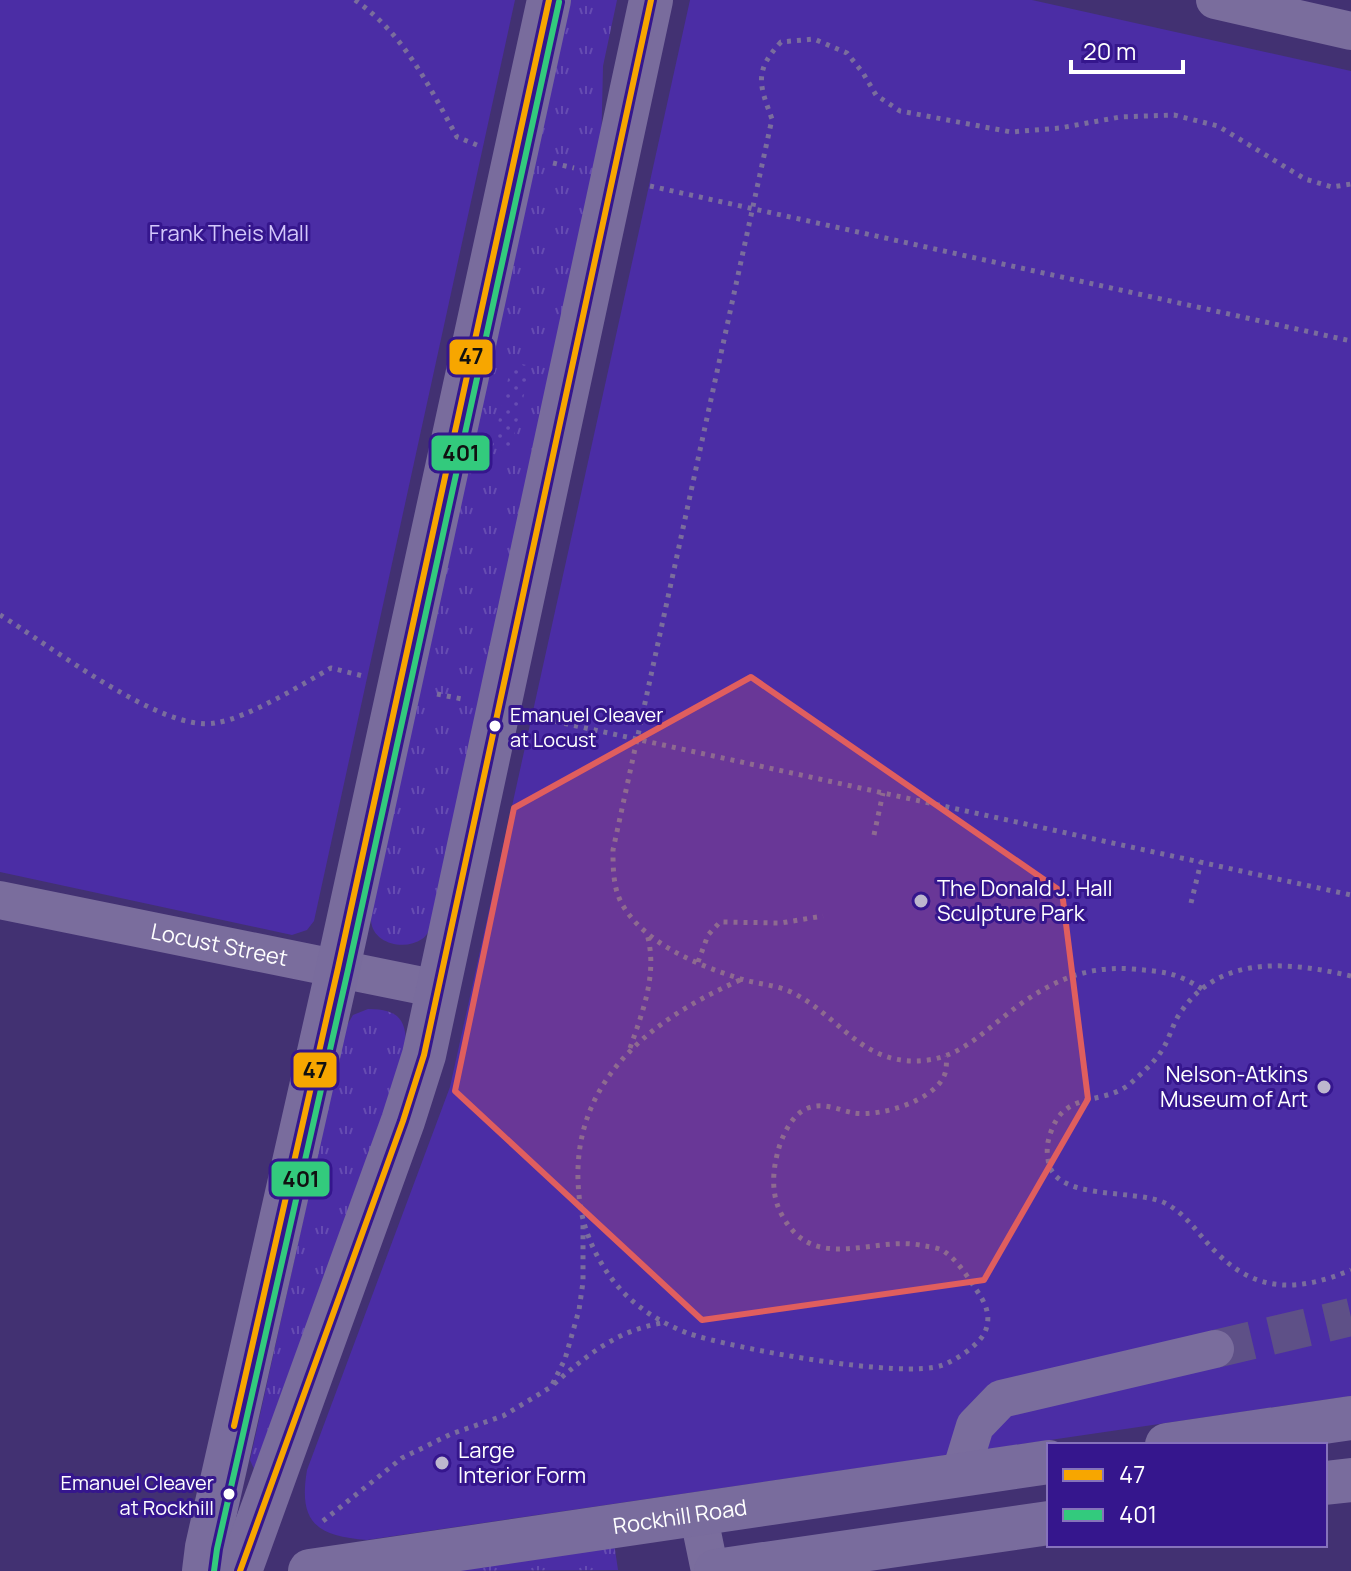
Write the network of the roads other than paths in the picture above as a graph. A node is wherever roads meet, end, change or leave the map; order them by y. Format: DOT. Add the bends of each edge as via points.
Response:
graph roads {
  1 [pos="549,0"];
  2 [pos="651,0"];
  3 [pos="1215,0"];
  4 [pos="1351,31"];
  5 [pos="0,900"];
  6 [pos="338,968"];
  7 [pos="438,989"];
  8 [pos="1215,1349"];
  9 [pos="1351,1418"];
  10 [pos="1181,1443"];
  11 [pos="1047,1462"];
  12 [pos="960,1475"];
  13 [pos="1351,1480"];
  14 [pos="1327,1483"];
  15 [pos="698,1513"];
  16 [pos="1047,1523"];
  17 [pos="204,1571"];
  18 [pos="240,1571"];
  19 [pos="310,1571"];
  20 [pos="713,1571"];
  1 -- 6 [label="main road"];
  2 -- 7 [label="main road"];
  3 -- 4 [label="street"];
  5 -- 6 [label="street, Locust Street"];
  6 -- 7 [label="street, Locust Street"];
  6 -- 17 [label="main road"];
  7 -- 18 [label="main road" via="414,1088"];
  8 -- 12 [label="street" via="1001,1399 975,1426"];
  9 -- 10 [label="main road"];
  11 -- 12 [label="main road, Rockhill Road"];
  12 -- 15 [label="main road, Rockhill Road"];
  13 -- 14 [label="main road"];
  15 -- 19 [label="main road, Rockhill Road"];
  15 -- 20 [label="street"];
  16 -- 20 [label="main road"];
}
